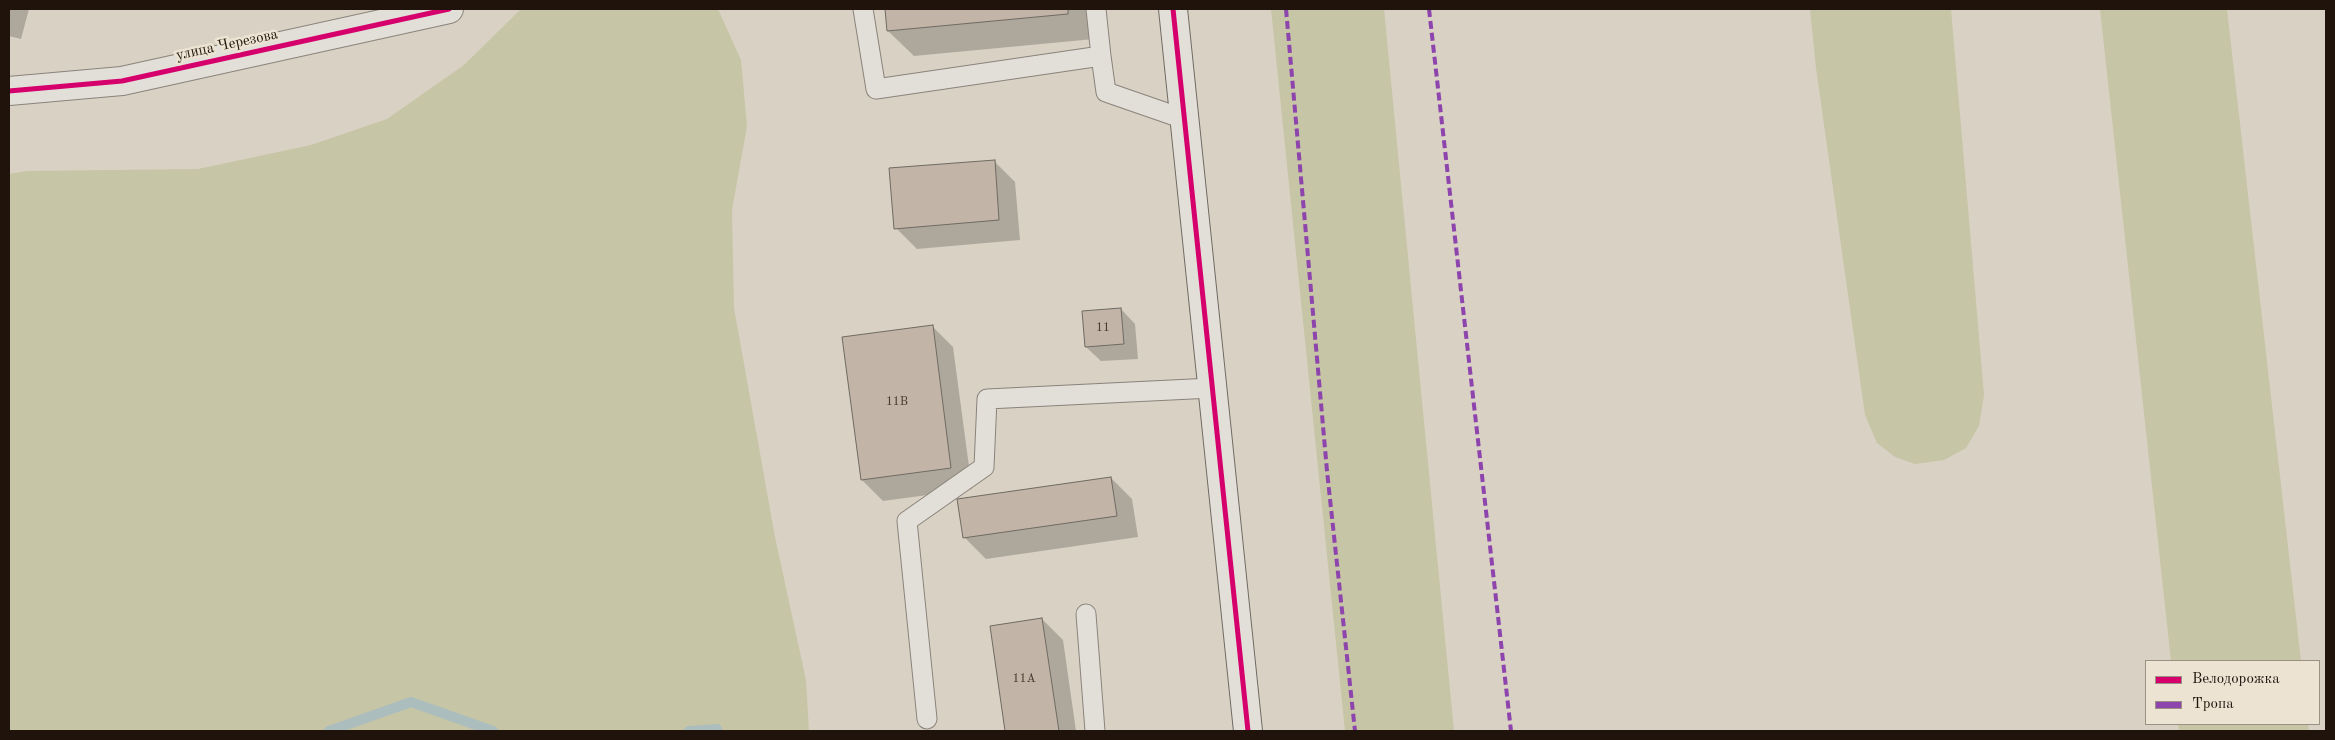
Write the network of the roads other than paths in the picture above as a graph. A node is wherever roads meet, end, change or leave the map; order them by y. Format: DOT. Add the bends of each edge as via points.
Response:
graph roads {
  1 [pos="449,9"];
  2 [pos="863,9"];
  3 [pos="1096,9"];
  4 [pos="1173,9"];
  5 [pos="1101,56"];
  6 [pos="9,91"];
  7 [pos="1184,119"];
  8 [pos="1212,388"];
  9 [pos="1086,614"];
  10 [pos="927,719"];
  11 [pos="1095,731"];
  12 [pos="1248,731"];
  1 -- 6 [label="street, улица Черезова" via="122,81"];
  2 -- 5 [label="lane" via="876,89"];
  3 -- 5 [label="lane"];
  4 -- 7 [label="street"];
  5 -- 7 [label="lane" via="1106,92"];
  7 -- 8 [label="street"];
  8 -- 10 [label="lane" via="987,399 984,467 907,522"];
  8 -- 12 [label="street"];
  9 -- 11 [label="lane"];
}
